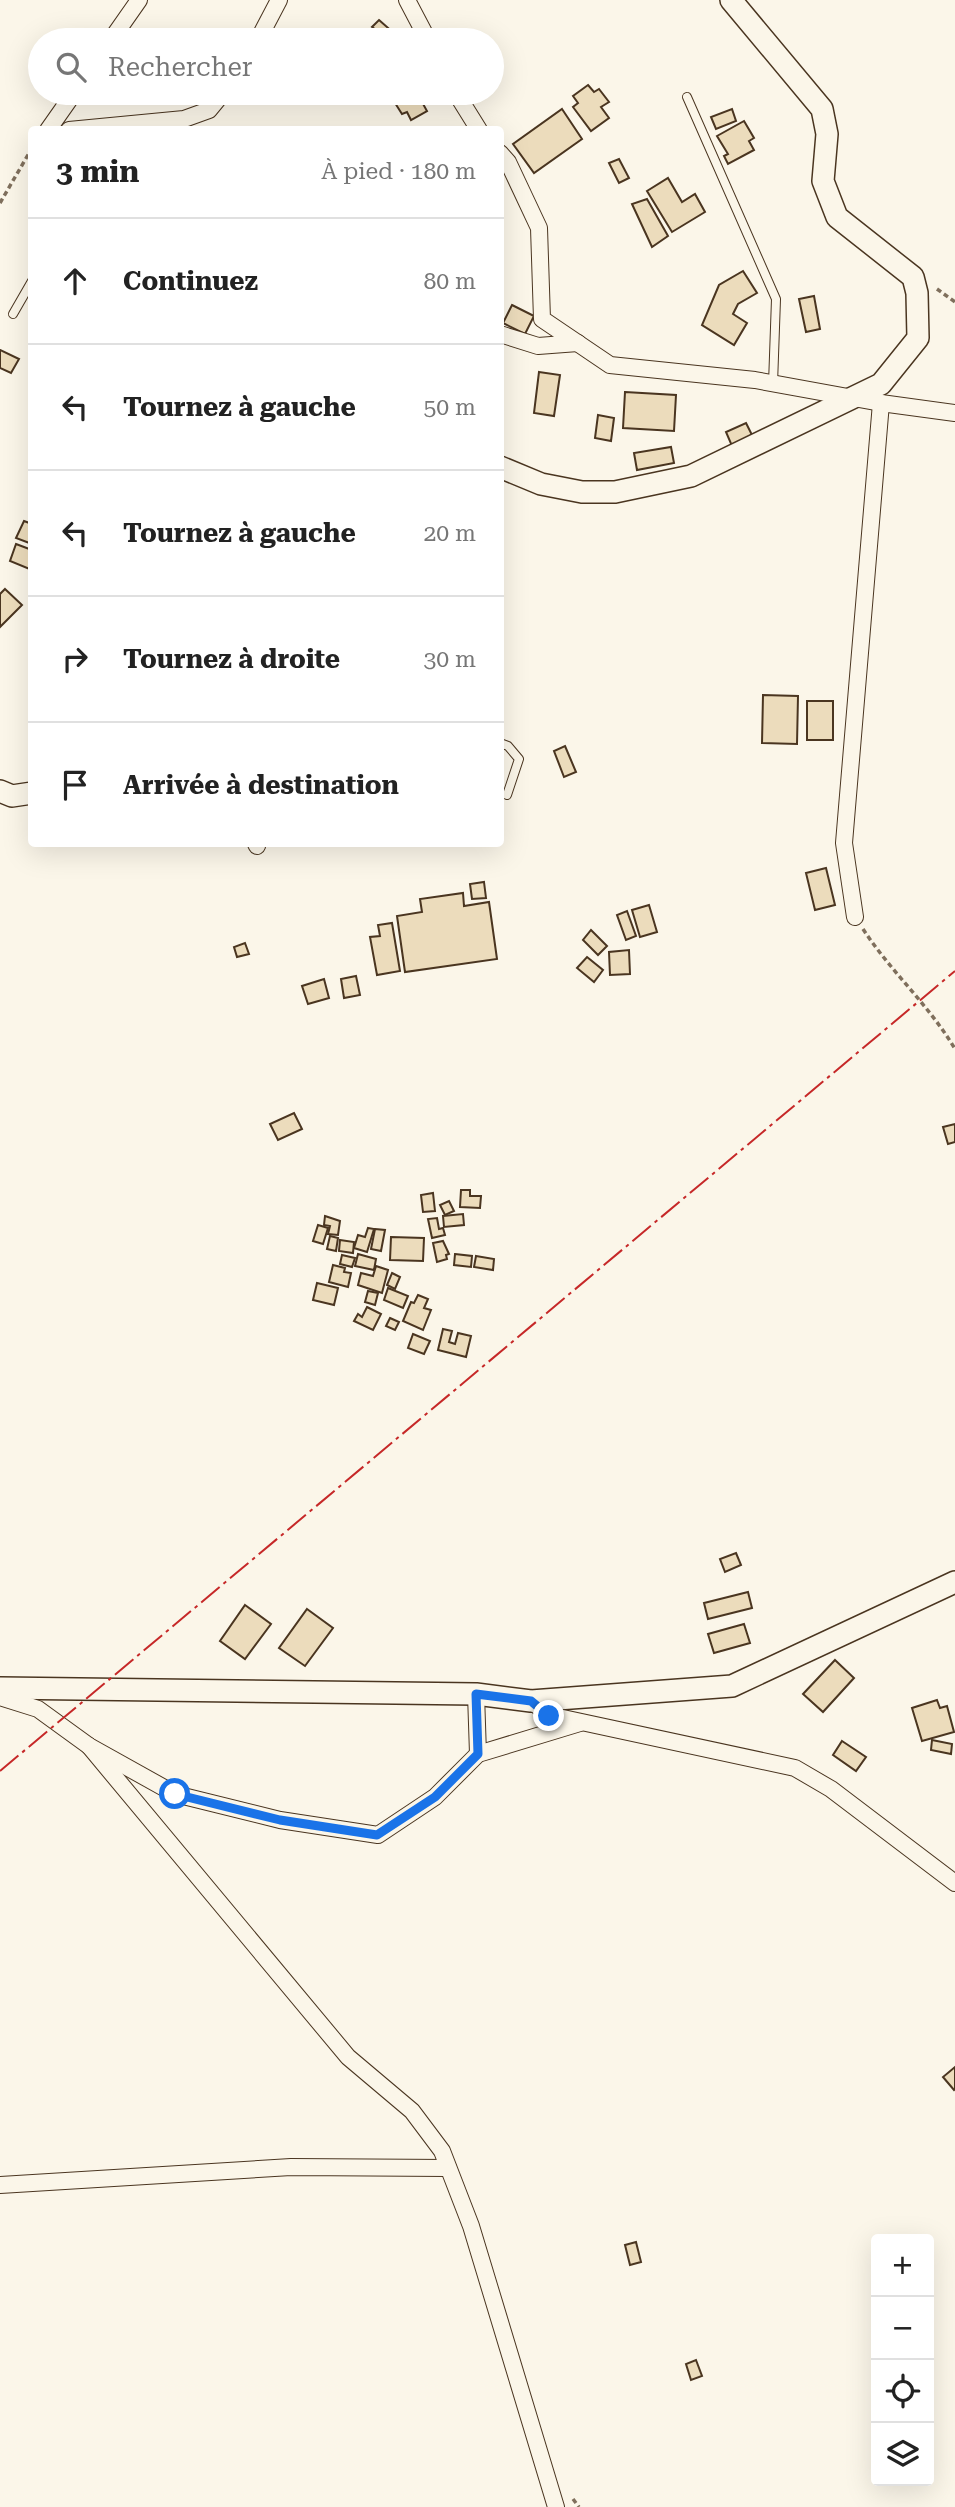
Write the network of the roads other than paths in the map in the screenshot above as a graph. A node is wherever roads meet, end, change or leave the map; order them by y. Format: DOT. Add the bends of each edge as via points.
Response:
graph roads {
  1 [pos="139,0"];
  2 [pos="279,0"];
  3 [pos="407,0"];
  4 [pos="731,0"];
  5 [pos="119,28"];
  6 [pos="264,28"];
  7 [pos="422,28"];
  8 [pos="687,97"];
  9 [pos="66,105"];
  10 [pos="213,105"];
  11 [pos="463,105"];
  12 [pos="51,126"];
  13 [pos="111,126"];
  14 [pos="477,126"];
  15 [pos="504,158"];
  16 [pos="28,288"];
  17 [pos="13,314"];
  18 [pos="504,335"];
  19 [pos="578,343"];
  20 [pos="773,384"];
  21 [pos="852,398"];
  22 [pos="881,403"];
  23 [pos="955,413"];
  24 [pos="504,469"];
  25 [pos="504,744"];
  26 [pos="0,791"];
  27 [pos="28,794"];
  28 [pos="508,795"];
  29 [pos="855,917"];
  30 [pos="955,1582"];
  31 [pos="0,1688"];
  32 [pos="476,1694"];
  33 [pos="0,1697"];
  34 [pos="531,1701"];
  35 [pos="580,1723"];
  36 [pos="89,1746"];
  37 [pos="478,1754"];
  38 [pos="955,1883"];
  39 [pos="448,2168"];
  40 [pos="0,2185"];
  41 [pos="556,2507"];
  1 -- 5 [label="street"];
  2 -- 6 [label="street"];
  3 -- 7 [label="street"];
  4 -- 21 [label="street" via="822,109 827,134 823,181 837,218 913,277 918,338 881,384"];
  8 -- 20 [label="lane" via="776,299"];
  9 -- 12 [label="street"];
  10 -- 13 [label="street" via="184,119"];
  11 -- 14 [label="street"];
  15 -- 19 [label="street" via="539,228 542,319"];
  16 -- 17 [label="lane"];
  18 -- 19 [label="street" via="538,346"];
  19 -- 20 [label="street" via="610,365"];
  20 -- 21 [label="street"];
  21 -- 22 [label="street"];
  21 -- 24 [label="street" via="691,476 615,492 582,492 541,484"];
  22 -- 23 [label="street"];
  22 -- 29 [label="street" via="845,843"];
  25 -- 28 [label="lane" via="519,759"];
  26 -- 27 [label="street" via="12,796"];
  30 -- 34 [label="street" via="732,1686"];
  31 -- 32 [label="street"];
  32 -- 34 [label="street"];
  32 -- 37 [label="street"];
  33 -- 36 [label="street" via="38,1709"];
  34 -- 35 [label="street" via="549,1716"];
  35 -- 37 [label="street"];
  35 -- 38 [label="street" via="795,1768 831,1789"];
  36 -- 37 [label="street" via="175,1794 280,1820 377,1835 435,1797"];
  36 -- 39 [label="street" via="348,2057 412,2111 442,2151"];
  39 -- 40 [label="street" via="291,2167"];
  39 -- 41 [label="street" via="471,2226"];
}
